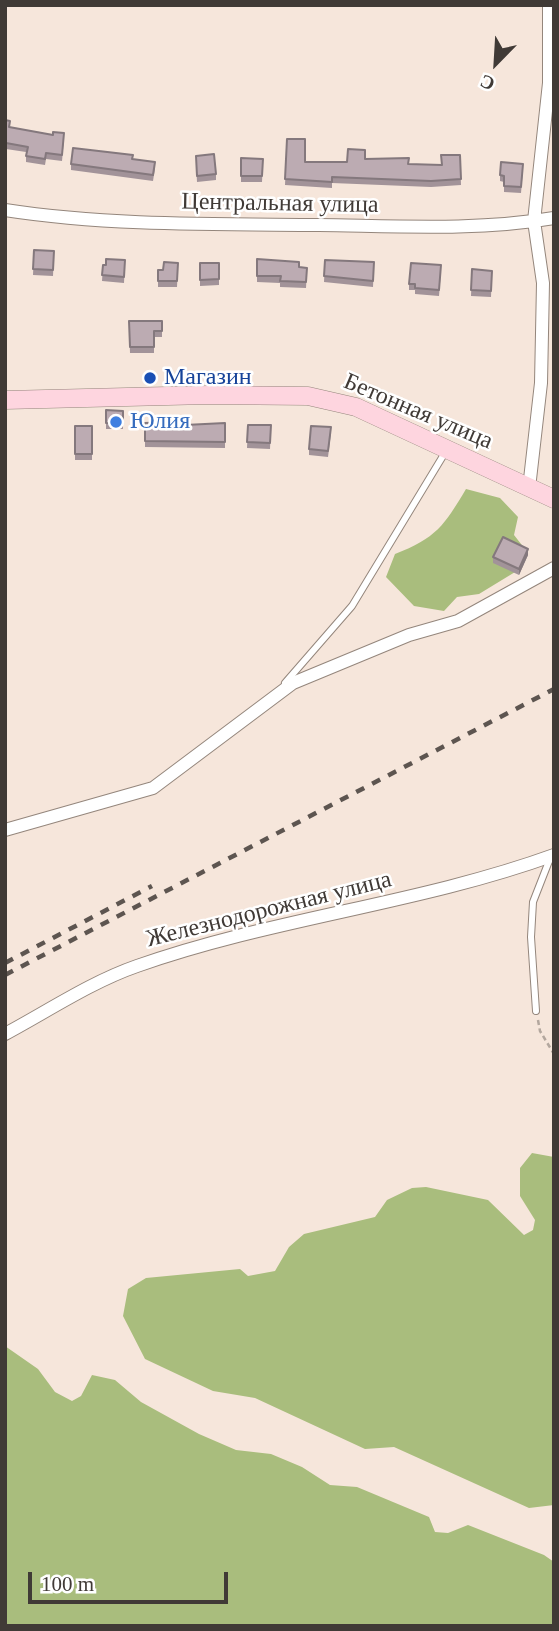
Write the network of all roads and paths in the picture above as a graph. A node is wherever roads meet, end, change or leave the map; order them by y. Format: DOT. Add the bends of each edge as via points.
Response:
graph roads {
  1 [pos="549,5"];
  2 [pos="5,210"];
  3 [pos="554,218"];
  4 [pos="534,221"];
  5 [pos="5,400"];
  6 [pos="447,449"];
  7 [pos="529,488"];
  8 [pos="554,499"];
  9 [pos="554,568"];
  10 [pos="273,698"];
  11 [pos="5,830"];
  12 [pos="552,855"];
  13 [pos="536,1011"];
  14 [pos="5,1034"];
  15 [pos="554,1054"];
  16 [pos="554,1435"];
  17 [pos="554,1476"];
  1 -- 4 [label="street" via="549,83"];
  2 -- 4 [label="street, Центральная улица" via="175,224 456,227"];
  3 -- 4 [label="street, Центральная улица"];
  4 -- 7 [label="street" via="543,283 541,383"];
  5 -- 6 [label="main road, Бетонная улица" via="308,396 356,407"];
  6 -- 7 [label="main road, Бетонная улица"];
  6 -- 10 [label="lane" via="352,606"];
  7 -- 8 [label="main road, Бетонная улица"];
  9 -- 10 [label="street" via="458,621 396,640 293,683"];
  10 -- 11 [label="street" via="153,788"];
  12 -- 13 [label="lane" via="533,902"];
  12 -- 14 [label="street, Железнодорожная улица" via="136,966"];
  13 -- 15 [label="path" via="540,1031"];
  16 -- 17 [label="path"];
}
